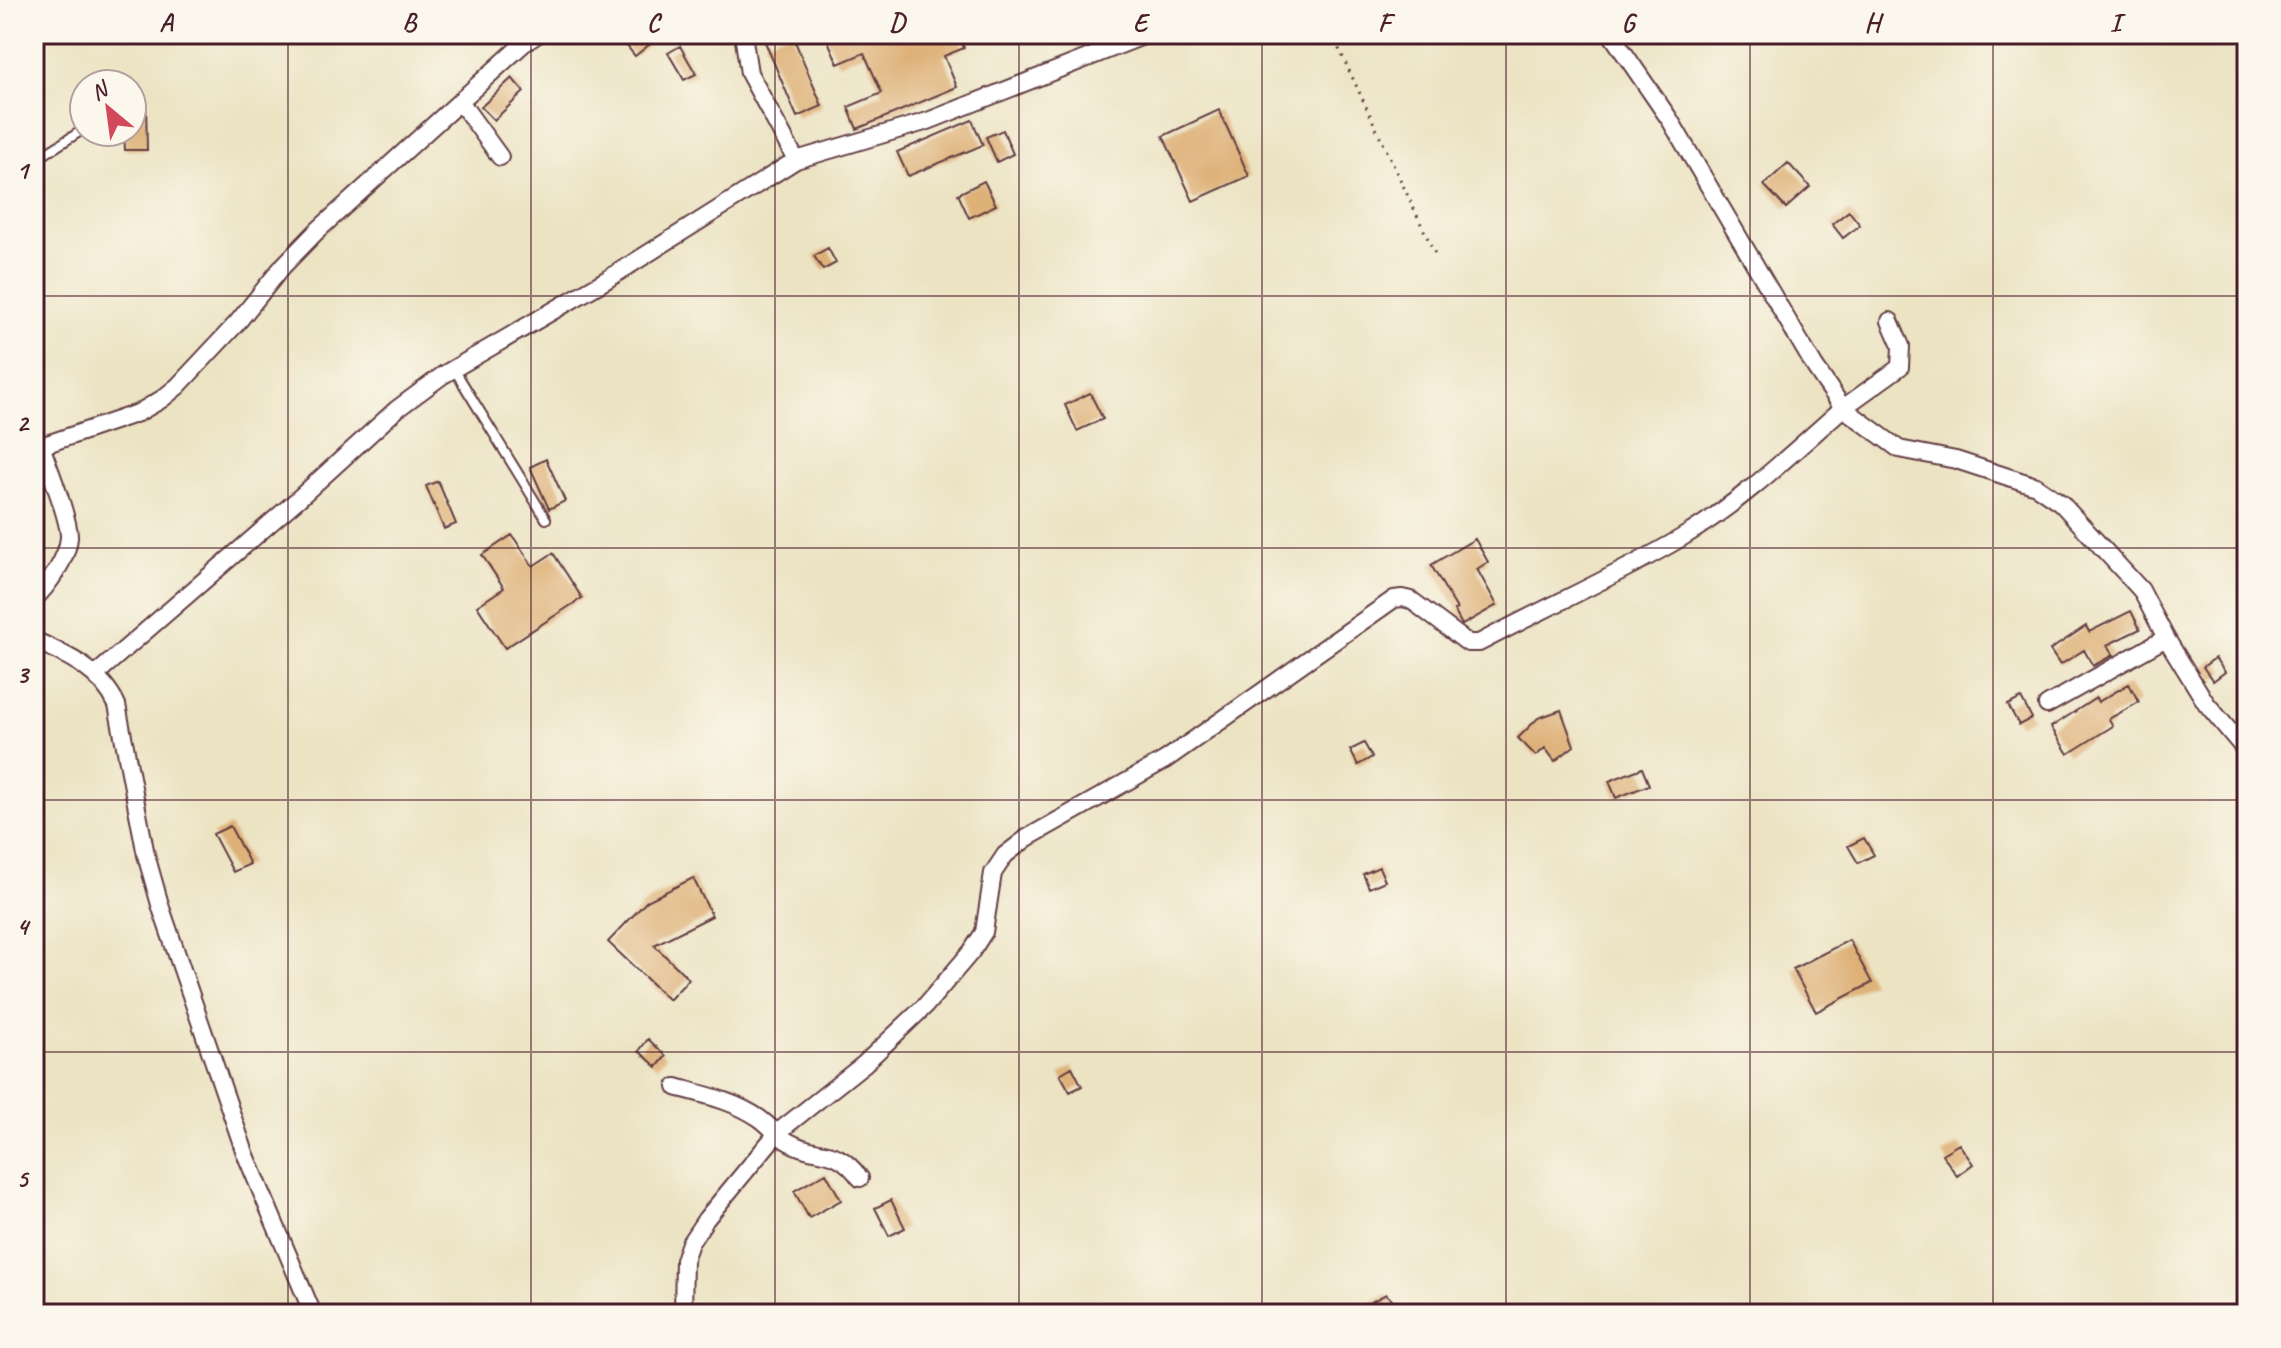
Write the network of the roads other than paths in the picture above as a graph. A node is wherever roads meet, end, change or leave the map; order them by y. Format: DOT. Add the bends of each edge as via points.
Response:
graph roads {
  1 [pos="538,34"];
  2 [pos="743,34"];
  3 [pos="1148,34"];
  4 [pos="1611,34"];
  5 [pos="461,103"];
  6 [pos="68,139"];
  7 [pos="500,157"];
  8 [pos="796,160"];
  9 [pos="34,161"];
  10 [pos="1890,321"];
  11 [pos="454,369"];
  12 [pos="1843,408"];
  13 [pos="38,441"];
  14 [pos="546,519"];
  15 [pos="34,599"];
  16 [pos="2166,638"];
  17 [pos="34,640"];
  18 [pos="95,675"];
  19 [pos="2047,705"];
  20 [pos="2247,752"];
  21 [pos="676,1087"];
  22 [pos="778,1132"];
  23 [pos="860,1178"];
  24 [pos="313,1314"];
  25 [pos="683,1314"];
  1 -- 5 [label="street"];
  2 -- 8 [label="street" via="749,73"];
  3 -- 8 [label="street" via="928,121"];
  4 -- 12 [label="street" via="1670,120"];
  5 -- 7 [label="street"];
  5 -- 13 [label="street" via="317,231 162,399 138,413"];
  6 -- 9 [label="lane"];
  8 -- 11 [label="street"];
  10 -- 12 [label="street" via="1901,346 1900,367"];
  11 -- 14 [label="lane"];
  11 -- 18 [label="street" via="397,409"];
  12 -- 16 [label="street" via="1899,449 1956,460 2036,486 2061,503 2141,590"];
  12 -- 22 [label="street" via="1683,537 1592,587 1473,644 1411,600 1394,599 1165,760 1027,838 993,873 984,932 925,1006 864,1064"];
  13 -- 15 [label="street" via="69,537 64,554"];
  16 -- 19 [label="street"];
  16 -- 20 [label="street" via="2206,703"];
  17 -- 18 [label="street"];
  18 -- 24 [label="street" via="117,705 146,855 206,1046"];
  21 -- 22 [label="street" via="739,1106"];
  22 -- 23 [label="street" via="788,1142 848,1162"];
  22 -- 25 [label="street" via="690,1243 684,1260"];
}
